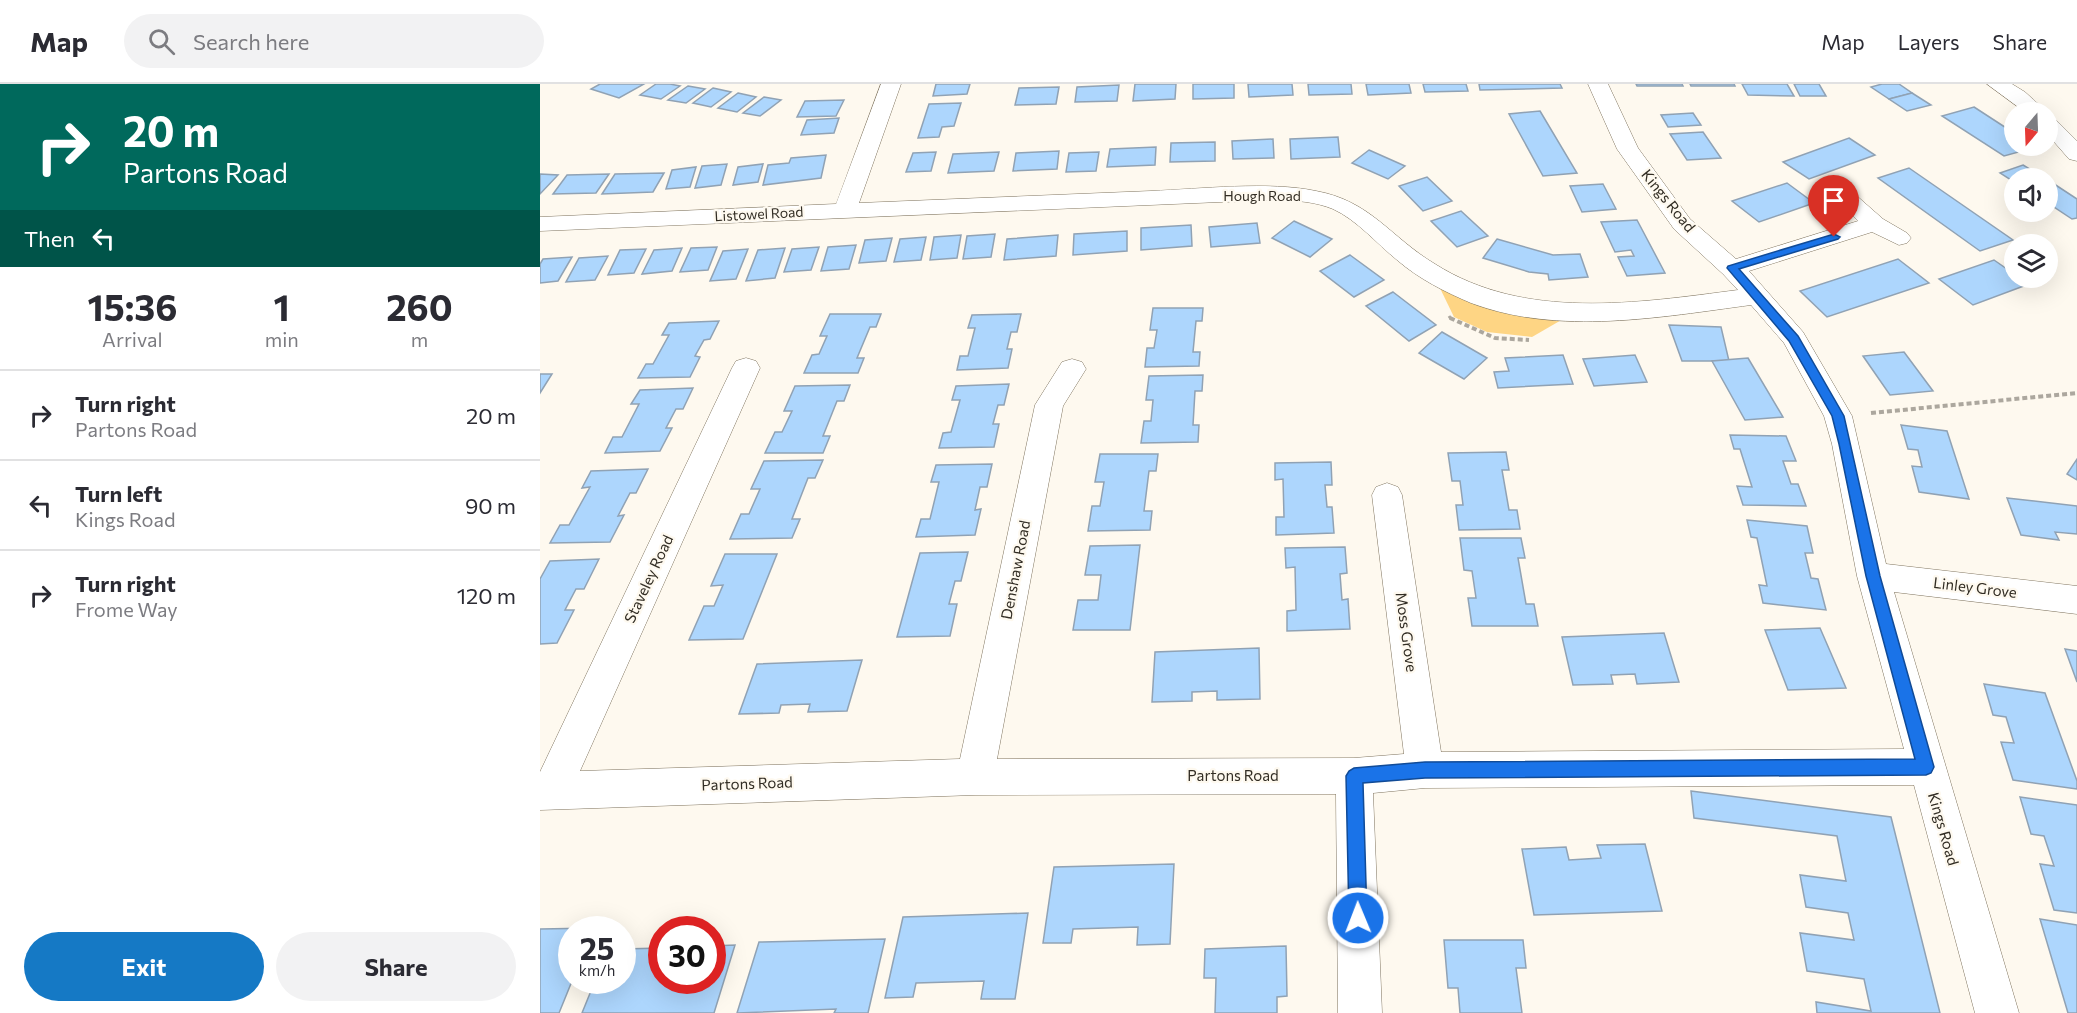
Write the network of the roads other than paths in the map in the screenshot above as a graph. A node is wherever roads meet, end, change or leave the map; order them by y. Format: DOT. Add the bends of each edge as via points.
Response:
graph roads {
  1 [pos="891,84"];
  2 [pos="1598,84"];
  3 [pos="1997,84"];
  4 [pos="2025,102"];
  5 [pos="2058,134"];
  6 [pos="2077,154"];
  7 [pos="1850,202"];
  8 [pos="845,210"];
  9 [pos="540,224"];
  10 [pos="1875,224"];
  11 [pos="1899,238"];
  12 [pos="1732,268"];
  13 [pos="1756,296"];
  14 [pos="746,368"];
  15 [pos="1072,369"];
  16 [pos="1387,495"];
  17 [pos="1873,576"];
  18 [pos="2077,600"];
  19 [pos="1926,767"];
  20 [pos="1425,770"];
  21 [pos="1354,776"];
  22 [pos="975,777"];
  23 [pos="546,791"];
  24 [pos="1360,1013"];
  25 [pos="1997,1013"];
  1 -- 8 [label="street"];
  2 -- 12 [label="street, Kings Road" via="1628,149 1682,224"];
  3 -- 4 [label="street"];
  5 -- 6 [label="street"];
  7 -- 10 [label="street"];
  8 -- 9 [label="street, Listowel Road"];
  8 -- 13 [label="street, Hough Road" via="1220,195 1308,196 1341,205 1417,264 1456,286 1502,303 1594,312"];
  10 -- 11 [label="street"];
  10 -- 12 [label="street"];
  12 -- 13 [label="street, Kings Road"];
  13 -- 17 [label="street, Kings Road" via="1794,338 1838,416"];
  14 -- 23 [label="street, Staveley Road"];
  15 -- 22 [label="street, Denshaw Road" via="1049,405"];
  16 -- 20 [label="street, Moss Grove"];
  17 -- 18 [label="street, Linley Grove"];
  17 -- 19 [label="street, Kings Road"];
  19 -- 20 [label="street, Partons Road"];
  19 -- 25 [label="street, Kings Road"];
  20 -- 21 [label="street, Partons Road"];
  21 -- 22 [label="street, Partons Road"];
  21 -- 24 [label="street"];
  22 -- 23 [label="street, Partons Road"];
}
